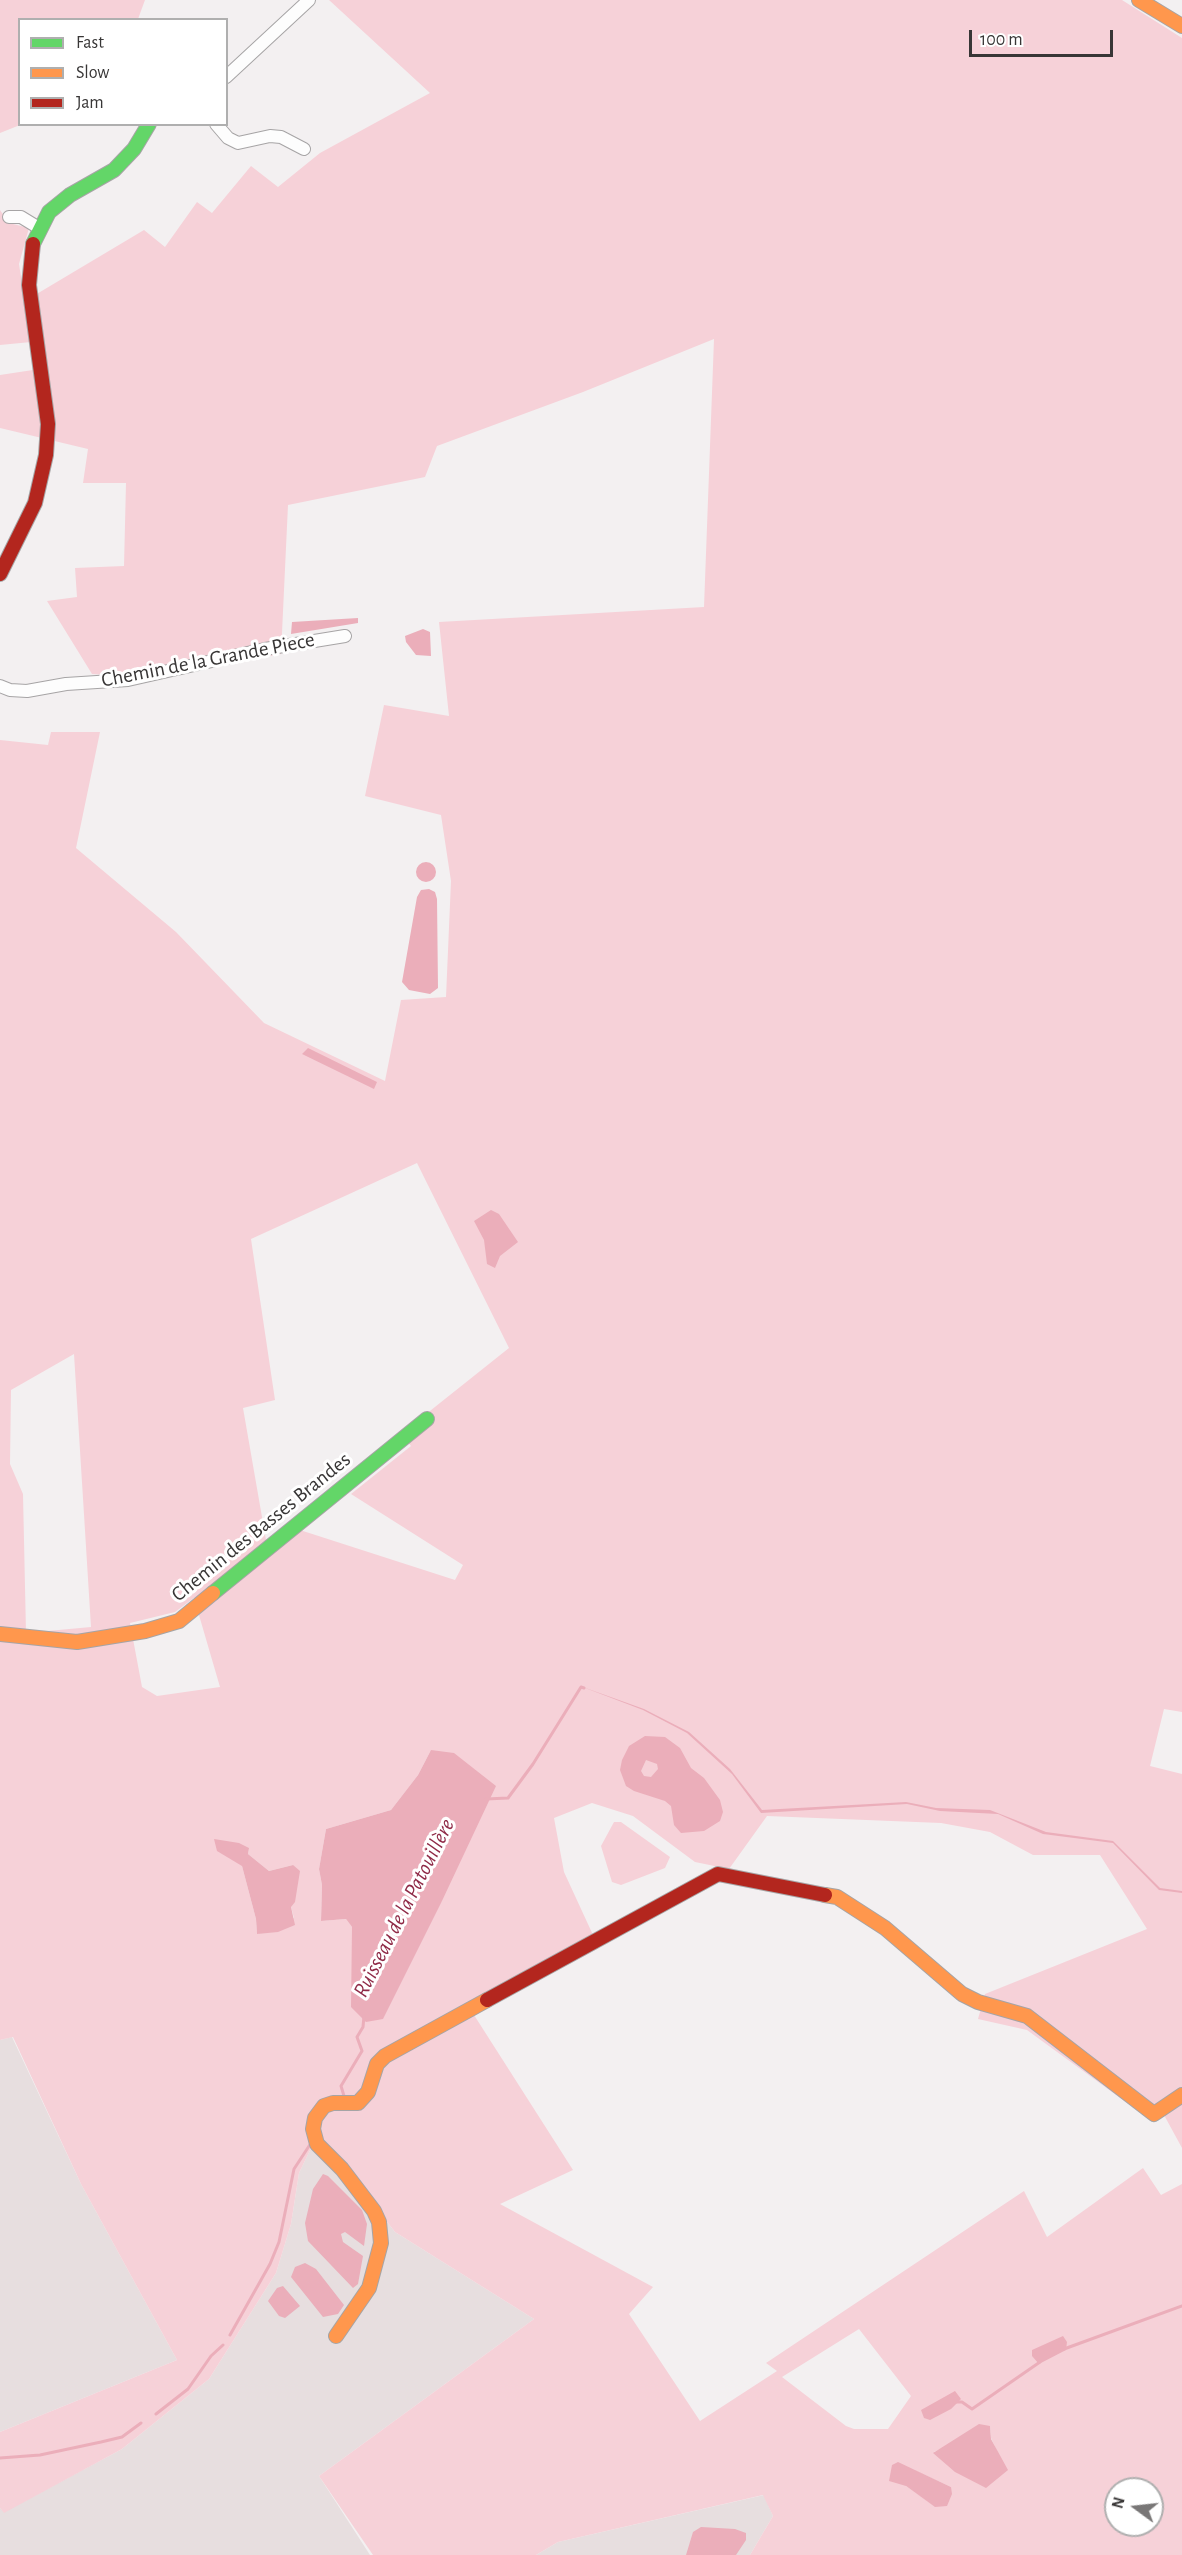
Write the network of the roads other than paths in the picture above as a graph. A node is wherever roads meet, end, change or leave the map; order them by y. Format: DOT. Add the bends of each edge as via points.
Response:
graph roads {
  1 [pos="309,0"];
  2 [pos="1139,0"];
  3 [pos="1182,26"];
  4 [pos="228,75"];
  5 [pos="148,126"];
  6 [pos="218,126"];
  7 [pos="304,148"];
  8 [pos="9,217"];
  9 [pos="39,228"];
  10 [pos="0,574"];
  11 [pos="345,636"];
  12 [pos="0,686"];
  13 [pos="427,1419"];
  14 [pos="0,1634"];
  15 [pos="1182,2095"];
  16 [pos="336,2336"];
  1 -- 4 [label="street"];
  2 -- 3 [label="street"];
  5 -- 9 [label="street" via="125,159 58,204"];
  6 -- 7 [label="street" via="238,143 270,136"];
  8 -- 9 [label="street" via="21,217"];
  9 -- 10 [label="street" via="28,270 48,424 46,455 35,503"];
  11 -- 12 [label="street, Chemin de la Grande Piece" via="265,649 128,680 27,691"];
  13 -- 14 [label="street, Chemin des Basses Brandes" via="179,1621 77,1642"];
  15 -- 16 [label="street" via="1154,2114 1027,2016 962,1995 885,1928 837,1897 718,1874 385,2056 377,2064 368,2092 358,2103 324,2106 312,2129 317,2144 374,2211 381,2243 369,2288"];
}
